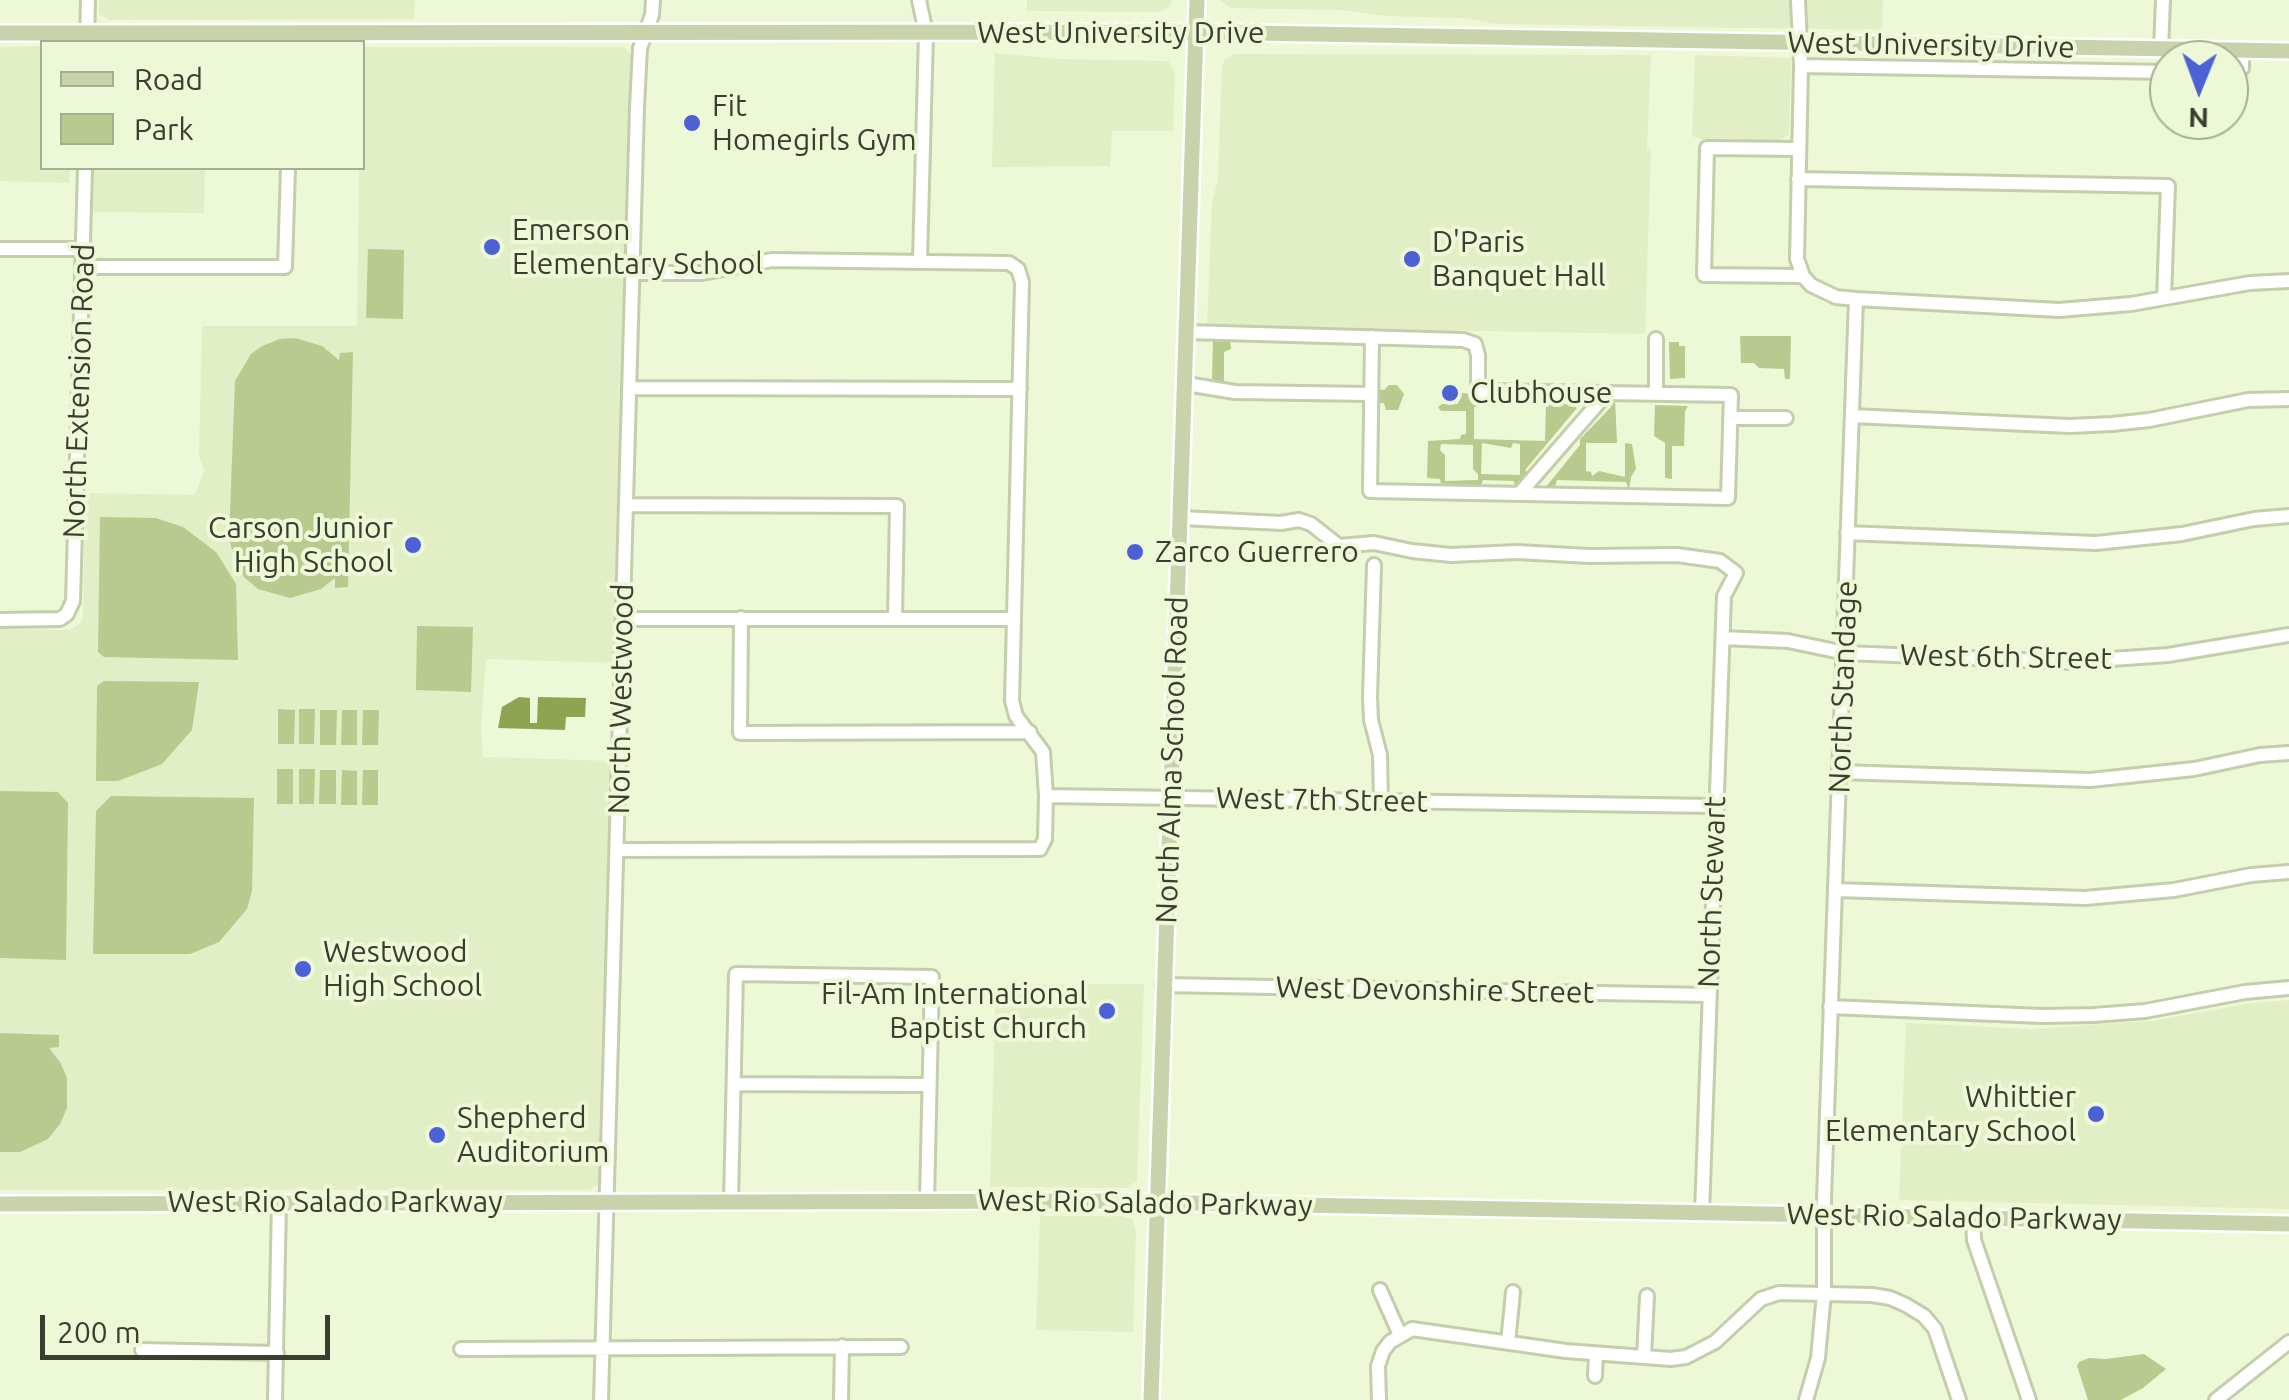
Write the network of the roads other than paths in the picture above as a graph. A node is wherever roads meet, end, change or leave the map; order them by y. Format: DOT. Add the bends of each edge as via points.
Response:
graph roads {
  1 [pos="88,0"];
  2 [pos="653,0"];
  3 [pos="919,0"];
  4 [pos="1198,0"];
  5 [pos="1798,0"];
  6 [pos="2163,0"];
  7 [pos="645,32"];
  8 [pos="1196,32"];
  9 [pos="0,33"];
  10 [pos="926,33"];
  11 [pos="87,38"];
  12 [pos="290,38"];
  13 [pos="2161,40"];
  14 [pos="1800,42"];
  15 [pos="2149,49"];
  16 [pos="2249,50"];
  17 [pos="2289,52"];
  18 [pos="1800,66"];
  19 [pos="2149,72"];
  20 [pos="1799,148"];
  21 [pos="85,170"];
  22 [pos="288,170"];
  23 [pos="1798,180"];
  24 [pos="0,250"];
  25 [pos="83,250"];
  26 [pos="920,260"];
  27 [pos="83,268"];
  28 [pos="634,273"];
  29 [pos="1802,276"];
  30 [pos="2289,281"];
  31 [pos="2164,298"];
  32 [pos="1856,299"];
  33 [pos="1188,332"];
  34 [pos="1372,338"];
  35 [pos="1656,339"];
  36 [pos="1186,384"];
  37 [pos="630,388"];
  38 [pos="1020,389"];
  39 [pos="1607,393"];
  40 [pos="1371,394"];
  41 [pos="1656,394"];
  42 [pos="2289,399"];
  43 [pos="1852,416"];
  44 [pos="1730,418"];
  45 [pos="1786,418"];
  46 [pos="1520,493"];
  47 [pos="626,504"];
  48 [pos="2289,516"];
  49 [pos="1181,518"];
  50 [pos="1848,534"];
  51 [pos="1374,565"];
  52 [pos="624,618"];
  53 [pos="742,618"];
  54 [pos="895,619"];
  55 [pos="1014,619"];
  56 [pos="0,620"];
  57 [pos="2289,635"];
  58 [pos="1723,638"];
  59 [pos="1845,653"];
  60 [pos="1030,732"];
  61 [pos="2289,753"];
  62 [pos="1839,772"];
  63 [pos="1046,796"];
  64 [pos="1170,798"];
  65 [pos="1382,802"];
  66 [pos="1716,806"];
  67 [pos="617,850"];
  68 [pos="2289,872"];
  69 [pos="1836,890"];
  70 [pos="1163,986"];
  71 [pos="2289,988"];
  72 [pos="1708,995"];
  73 [pos="1830,1006"];
  74 [pos="734,1084"];
  75 [pos="929,1085"];
  76 [pos="928,1201"];
  77 [pos="1156,1201"];
  78 [pos="279,1202"];
  79 [pos="608,1202"];
  80 [pos="732,1202"];
  81 [pos="0,1204"];
  82 [pos="1702,1213"];
  83 [pos="1823,1214"];
  84 [pos="1974,1218"];
  85 [pos="2289,1224"];
  86 [pos="1380,1290"];
  87 [pos="1513,1292"];
  88 [pos="1824,1293"];
  89 [pos="1646,1296"];
  90 [pos="1400,1336"];
  91 [pos="2289,1342"];
  92 [pos="1508,1343"];
  93 [pos="842,1346"];
  94 [pos="604,1347"];
  95 [pos="900,1347"];
  96 [pos="142,1350"];
  97 [pos="461,1350"];
  98 [pos="277,1352"];
  99 [pos="1596,1354"];
  100 [pos="1644,1357"];
  101 [pos="1594,1376"];
  102 [pos="275,1400"];
  103 [pos="601,1400"];
  104 [pos="841,1400"];
  105 [pos="1151,1400"];
  106 [pos="1379,1400"];
  107 [pos="1811,1400"];
  108 [pos="1959,1400"];
  109 [pos="2028,1400"];
  110 [pos="2216,1400"];
  1 -- 11 [label="street"];
  2 -- 7 [label="street, North Westwood"];
  3 -- 10 [label="street"];
  4 -- 8 [label="main road, North Alma School Road"];
  5 -- 14 [label="street"];
  6 -- 13 [label="street"];
  7 -- 10 [label="main road, West University Drive"];
  7 -- 12 [label="main road, West University Drive"];
  7 -- 28 [label="street, North Westwood"];
  8 -- 10 [label="main road, West University Drive"];
  8 -- 14 [label="main road, West University Drive"];
  8 -- 33 [label="main road, North Alma School Road"];
  9 -- 11 [label="main road, West University Drive"];
  10 -- 26 [label="street"];
  11 -- 12 [label="main road, West University Drive"];
  14 -- 15 [label="main road, West University Drive"];
  14 -- 18 [label="street"];
  16 -- 17 [label="main road, West University Drive"];
  18 -- 19 [label="street, West University Drive"];
  18 -- 20 [label="street"];
  20 -- 23 [label="street"];
  20 -- 29 [label="street" via="1707,148 1704,275"];
  21 -- 25 [label="street, North Extension Road"];
  22 -- 27 [label="street" via="285,268"];
  23 -- 29 [label="street" via="1796,259"];
  23 -- 31 [label="street" via="2168,186"];
  24 -- 25 [label="street"];
  25 -- 27 [label="street, North Extension Road"];
  26 -- 28 [label="street" via="772,260 702,272"];
  26 -- 38 [label="street" via="1009,262 1018,269"];
  27 -- 56 [label="street, North Extension Road" via="73,602 67,614 52,620"];
  28 -- 37 [label="street, North Westwood"];
  29 -- 32 [label="street" via="1821,292"];
  30 -- 31 [label="street"];
  31 -- 32 [label="street" via="2060,310"];
  32 -- 43 [label="street, North Standage"];
  33 -- 34 [label="street"];
  33 -- 36 [label="main road, North Alma School Road"];
  34 -- 39 [label="street" via="1475,344 1478,390"];
  34 -- 40 [label="street"];
  35 -- 41 [label="street"];
  36 -- 40 [label="street" via="1235,392"];
  36 -- 49 [label="main road, North Alma School Road"];
  37 -- 38 [label="street"];
  37 -- 47 [label="street, North Westwood"];
  38 -- 55 [label="street"];
  39 -- 41 [label="street"];
  39 -- 46 [label="street"];
  40 -- 46 [label="street" via="1370,491"];
  41 -- 44 [label="street" via="1731,395"];
  42 -- 43 [label="street" via="2070,426"];
  43 -- 50 [label="street, North Standage"];
  44 -- 45 [label="street"];
  44 -- 46 [label="street" via="1728,498"];
  47 -- 52 [label="street, North Westwood"];
  47 -- 54 [label="street" via="897,506"];
  48 -- 50 [label="street" via="2096,542"];
  49 -- 58 [label="street, North Stewart" via="1300,520 1339,546 1374,543 1412,552 1720,561 1736,573 1724,596"];
  49 -- 64 [label="main road, North Alma School Road"];
  50 -- 59 [label="street, North Standage"];
  51 -- 65 [label="street" via="1371,708"];
  52 -- 53 [label="street"];
  52 -- 67 [label="street, North Westwood"];
  53 -- 54 [label="street"];
  53 -- 60 [label="street" via="740,734"];
  54 -- 55 [label="street"];
  55 -- 60 [label="street" via="1012,701"];
  57 -- 59 [label="street, West 6th Street" via="2184,653 2069,662"];
  58 -- 59 [label="street, West 6th Street" via="1788,640"];
  58 -- 66 [label="street, North Stewart"];
  59 -- 62 [label="street, North Standage"];
  60 -- 63 [label="street" via="1044,752"];
  61 -- 62 [label="street" via="2090,780"];
  62 -- 69 [label="street, North Standage"];
  63 -- 64 [label="street, West 7th Street"];
  63 -- 67 [label="street" via="1040,850"];
  64 -- 65 [label="street, West 7th Street"];
  64 -- 70 [label="main road, North Alma School Road"];
  65 -- 66 [label="street, West 7th Street"];
  66 -- 72 [label="street, North Stewart"];
  67 -- 79 [label="street, North Westwood"];
  68 -- 69 [label="street" via="2084,898"];
  69 -- 73 [label="street, North Standage"];
  70 -- 72 [label="street, West Devonshire Street"];
  70 -- 77 [label="main road, North Alma School Road"];
  71 -- 73 [label="street" via="2094,1015"];
  72 -- 82 [label="street, North Stewart"];
  73 -- 83 [label="street, North Standage"];
  74 -- 75 [label="street"];
  74 -- 75 [label="street" via="736,974 932,977"];
  74 -- 80 [label="street"];
  75 -- 76 [label="street"];
  76 -- 77 [label="main road, West Rio Salado Parkway"];
  76 -- 80 [label="main road, West Rio Salado Parkway"];
  77 -- 82 [label="main road, West Rio Salado Parkway"];
  77 -- 105 [label="main road, North Alma School Road"];
  78 -- 79 [label="main road, West Rio Salado Parkway"];
  78 -- 81 [label="main road, West Rio Salado Parkway"];
  78 -- 98 [label="street"];
  79 -- 80 [label="main road, West Rio Salado Parkway"];
  79 -- 94 [label="street, North Westwood"];
  82 -- 83 [label="main road, West Rio Salado Parkway"];
  83 -- 84 [label="main road, West Rio Salado Parkway"];
  83 -- 88 [label="street, North Standage"];
  84 -- 85 [label="main road, West Rio Salado Parkway"];
  84 -- 109 [label="street" via="1974,1240"];
  86 -- 90 [label="street"];
  87 -- 92 [label="street"];
  88 -- 100 [label="street" via="1761,1299 1700,1351"];
  88 -- 107 [label="street, North Standage"];
  88 -- 108 [label="street" via="1890,1298 1924,1316 1935,1328"];
  89 -- 100 [label="street"];
  90 -- 92 [label="street" via="1430,1329"];
  90 -- 106 [label="street" via="1382,1351"];
  91 -- 110 [label="street"];
  92 -- 99 [label="street"];
  93 -- 94 [label="street"];
  93 -- 95 [label="street"];
  93 -- 104 [label="street"];
  94 -- 97 [label="street"];
  94 -- 103 [label="street, North Westwood"];
  96 -- 98 [label="street"];
  98 -- 102 [label="street"];
  99 -- 100 [label="street"];
  99 -- 101 [label="street"];
}
